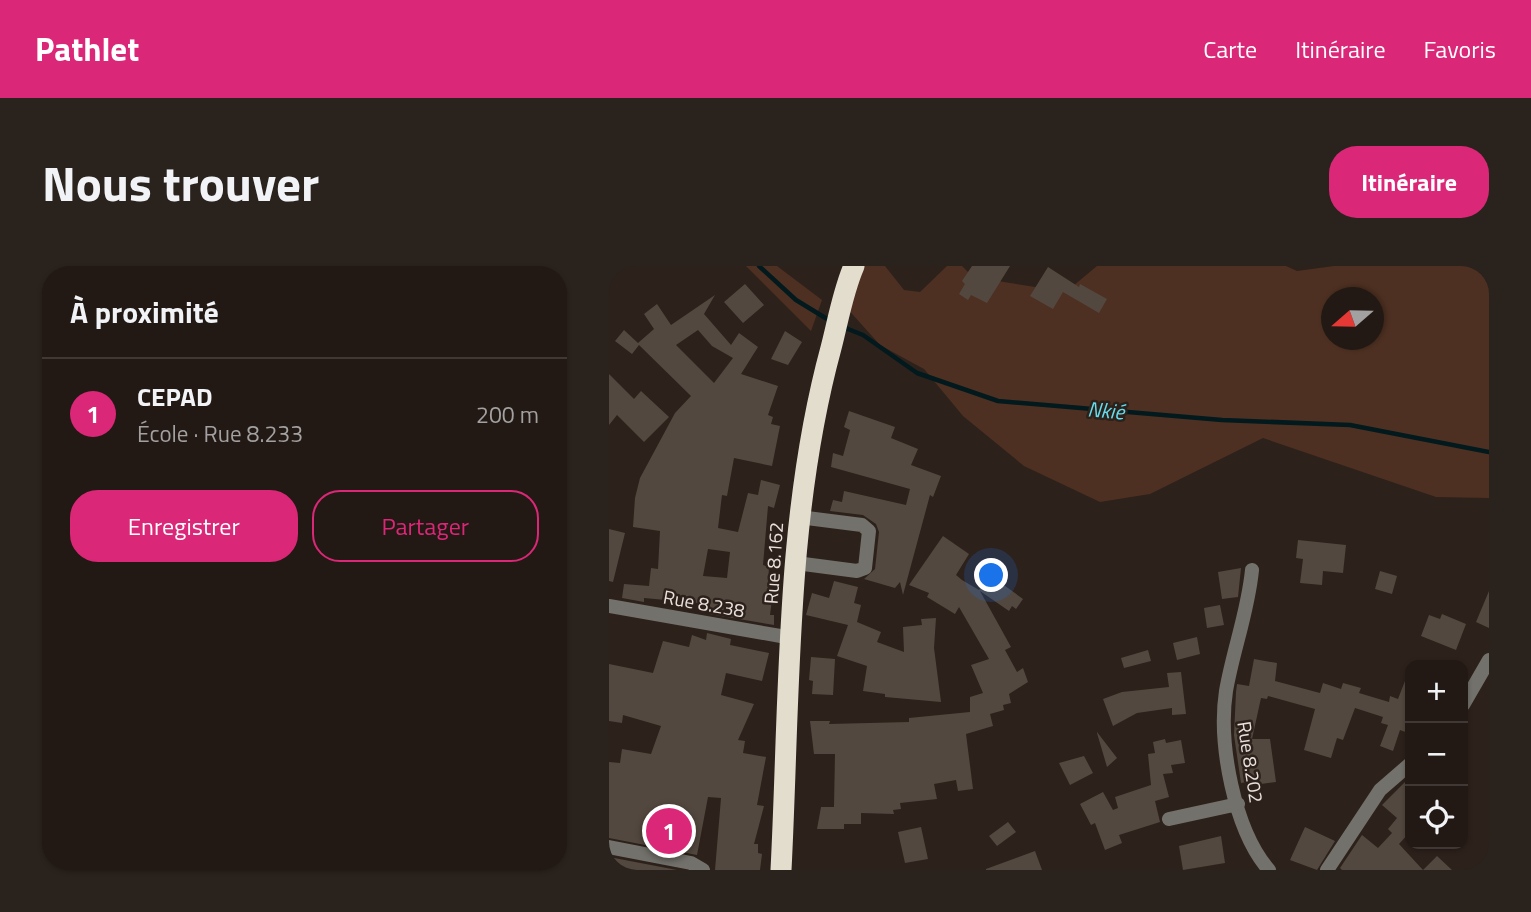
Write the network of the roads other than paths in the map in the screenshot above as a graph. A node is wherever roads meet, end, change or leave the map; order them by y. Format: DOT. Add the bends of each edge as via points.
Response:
graph roads {
  1 [pos="855,266"];
  2 [pos="799,517"];
  3 [pos="796,563"];
  4 [pos="1252,570"];
  5 [pos="609,606"];
  6 [pos="792,638"];
  7 [pos="1489,660"];
  8 [pos="1468,696"];
  9 [pos="1405,768"];
  10 [pos="1238,804"];
  11 [pos="1169,818"];
  12 [pos="609,846"];
  13 [pos="703,870"];
  14 [pos="781,870"];
  15 [pos="1269,870"];
  16 [pos="1327,870"];
  1 -- 2 [label="highway, Rue 8.162" via="822,381"];
  2 -- 3 [label="highway, Rue 8.162"];
  2 -- 3 [label="street" via="862,525 869,531 870,547 865,568 857,571"];
  3 -- 6 [label="highway, Rue 8.162"];
  4 -- 10 [label="street, Rue 8.202" via="1248,606 1226,691 1224,721"];
  5 -- 6 [label="street, Rue 8.238"];
  6 -- 14 [label="highway, Rue 8.162"];
  7 -- 8 [label="street"];
  9 -- 16 [label="street" via="1380,790"];
  10 -- 11 [label="street"];
  10 -- 15 [label="street, Rue 8.202" via="1251,846"];
  12 -- 13 [label="street" via="691,863"];
}
